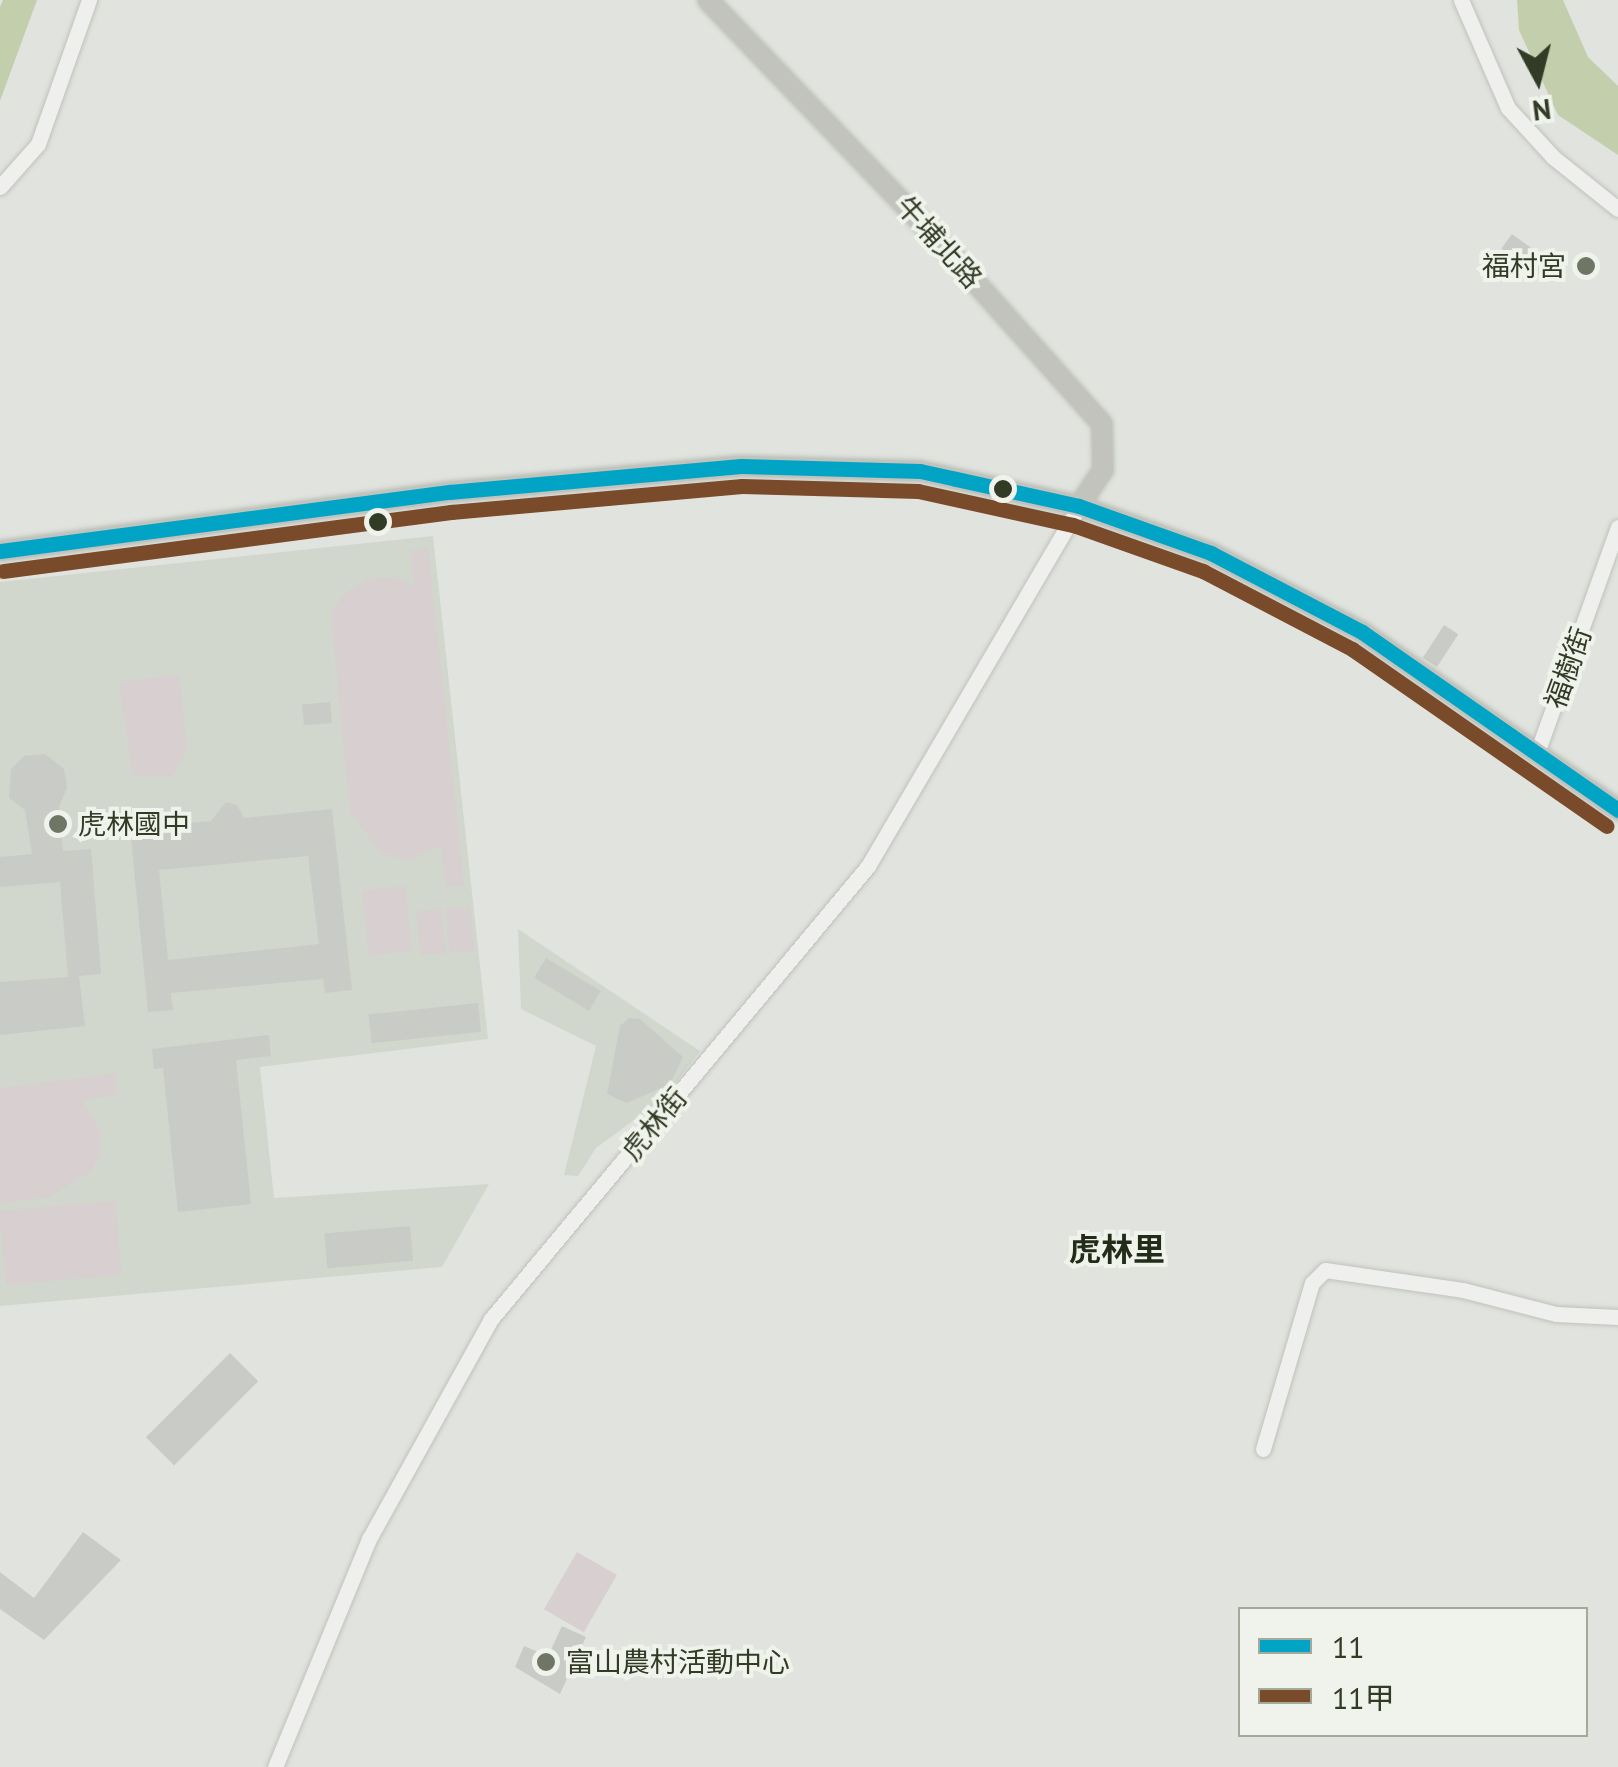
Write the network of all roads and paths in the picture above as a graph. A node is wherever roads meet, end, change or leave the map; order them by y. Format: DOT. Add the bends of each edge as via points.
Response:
graph roads {
  1 [pos="89,0"];
  2 [pos="708,0"];
  3 [pos="1461,0"];
  4 [pos="0,188"];
  5 [pos="1618,209"];
  6 [pos="1079,506"];
  7 [pos="1618,527"];
  8 [pos="0,551"];
  9 [pos="1537,752"];
  10 [pos="1618,810"];
  11 [pos="1618,1317"];
  12 [pos="1263,1449"];
  13 [pos="276,1767"];
  1 -- 4 [label="street" via="38,144"];
  2 -- 6 [label="street, 牛埔北路" via="926,227 1102,424 1103,470"];
  3 -- 5 [label="street" via="1508,108 1553,157"];
  6 -- 8 [label="street" via="920,472 741,466 449,492"];
  6 -- 9 [label="street" via="1212,554 1298,597 1362,632"];
  6 -- 13 [label="street, 虎林街" via="868,866 492,1319 369,1538"];
  7 -- 9 [label="street, 福樹街"];
  9 -- 10 [label="street"];
  11 -- 12 [label="street" via="1556,1314 1463,1290 1325,1270 1312,1283"];
}
